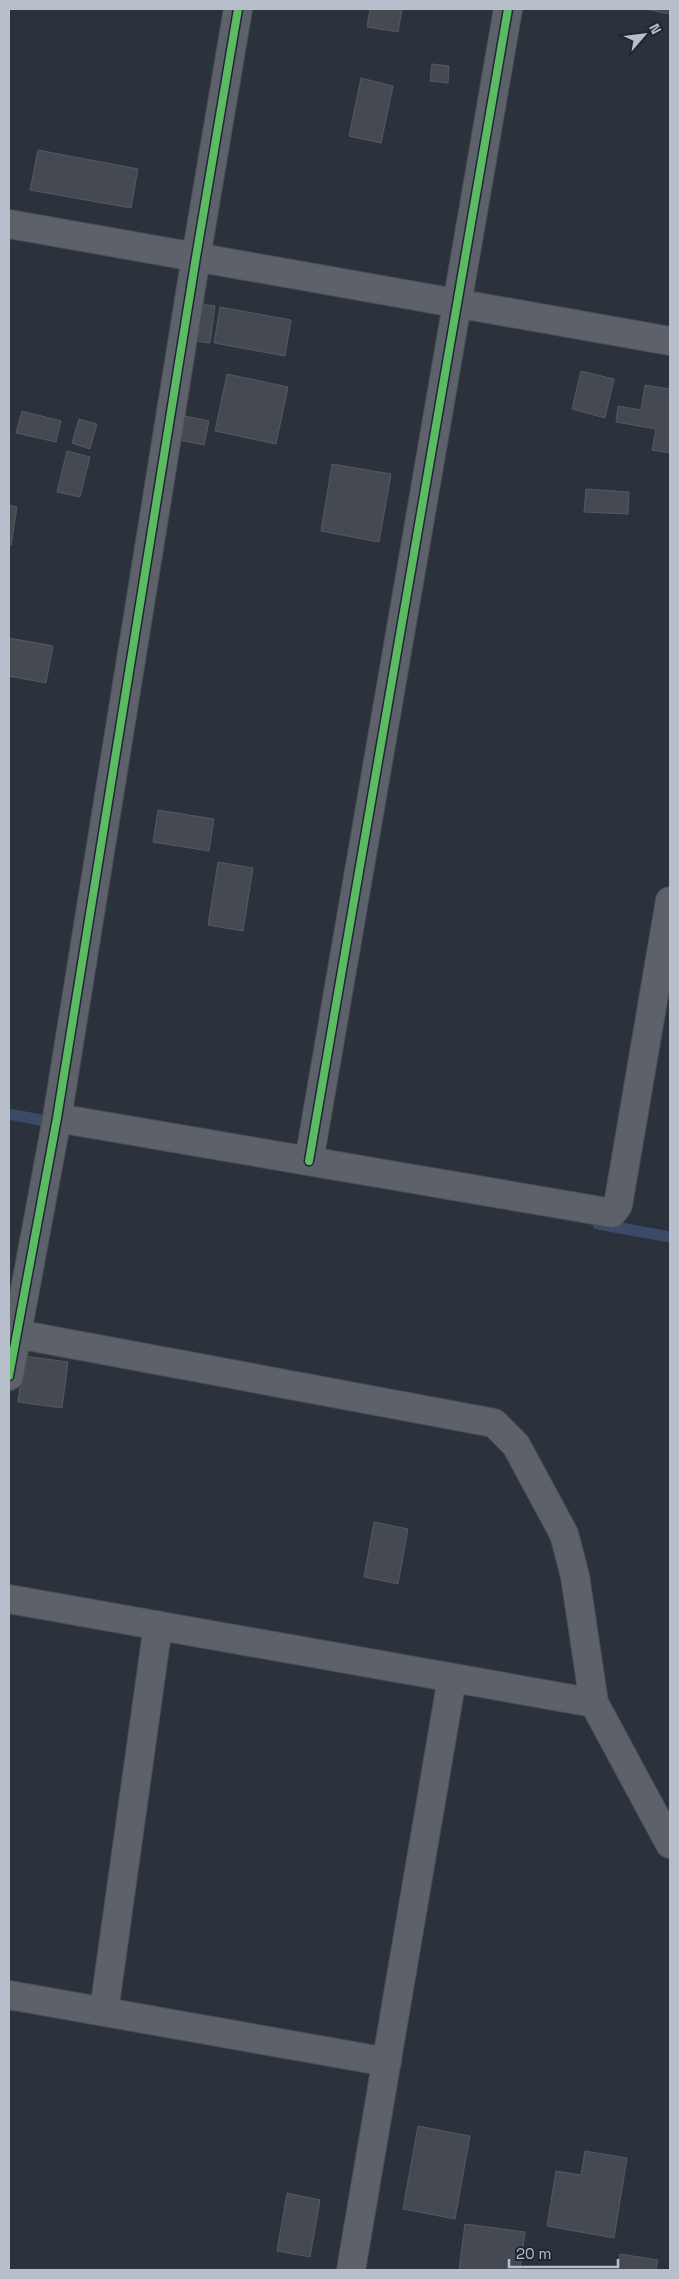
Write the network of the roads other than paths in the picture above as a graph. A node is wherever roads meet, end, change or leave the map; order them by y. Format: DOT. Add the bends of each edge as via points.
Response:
graph roads {
  1 [pos="238,9"];
  2 [pos="508,9"];
  3 [pos="9,224"];
  4 [pos="196,257"];
  5 [pos="457,303"];
  6 [pos="670,341"];
  7 [pos="670,901"];
  8 [pos="57,1118"];
  9 [pos="309,1161"];
  10 [pos="16,1334"];
  11 [pos="9,1376"];
  12 [pos="9,1599"];
  13 [pos="158,1625"];
  14 [pos="452,1678"];
  15 [pos="594,1703"];
  16 [pos="670,1844"];
  17 [pos="9,1994"];
  18 [pos="104,2011"];
  19 [pos="387,2062"];
  20 [pos="352,2270"];
  1 -- 4 [label="street"];
  2 -- 5 [label="street"];
  3 -- 4 [label="street"];
  4 -- 5 [label="street"];
  4 -- 8 [label="street"];
  5 -- 6 [label="street"];
  5 -- 9 [label="street"];
  7 -- 9 [label="street" via="618,1205 612,1213"];
  8 -- 9 [label="street"];
  8 -- 10 [label="street"];
  10 -- 11 [label="street"];
  10 -- 15 [label="street" via="494,1423 516,1445 564,1534 575,1576"];
  12 -- 13 [label="street"];
  13 -- 14 [label="street"];
  13 -- 18 [label="street"];
  14 -- 15 [label="street"];
  14 -- 19 [label="street"];
  15 -- 16 [label="street"];
  17 -- 18 [label="street"];
  18 -- 19 [label="street"];
  19 -- 20 [label="street"];
}
